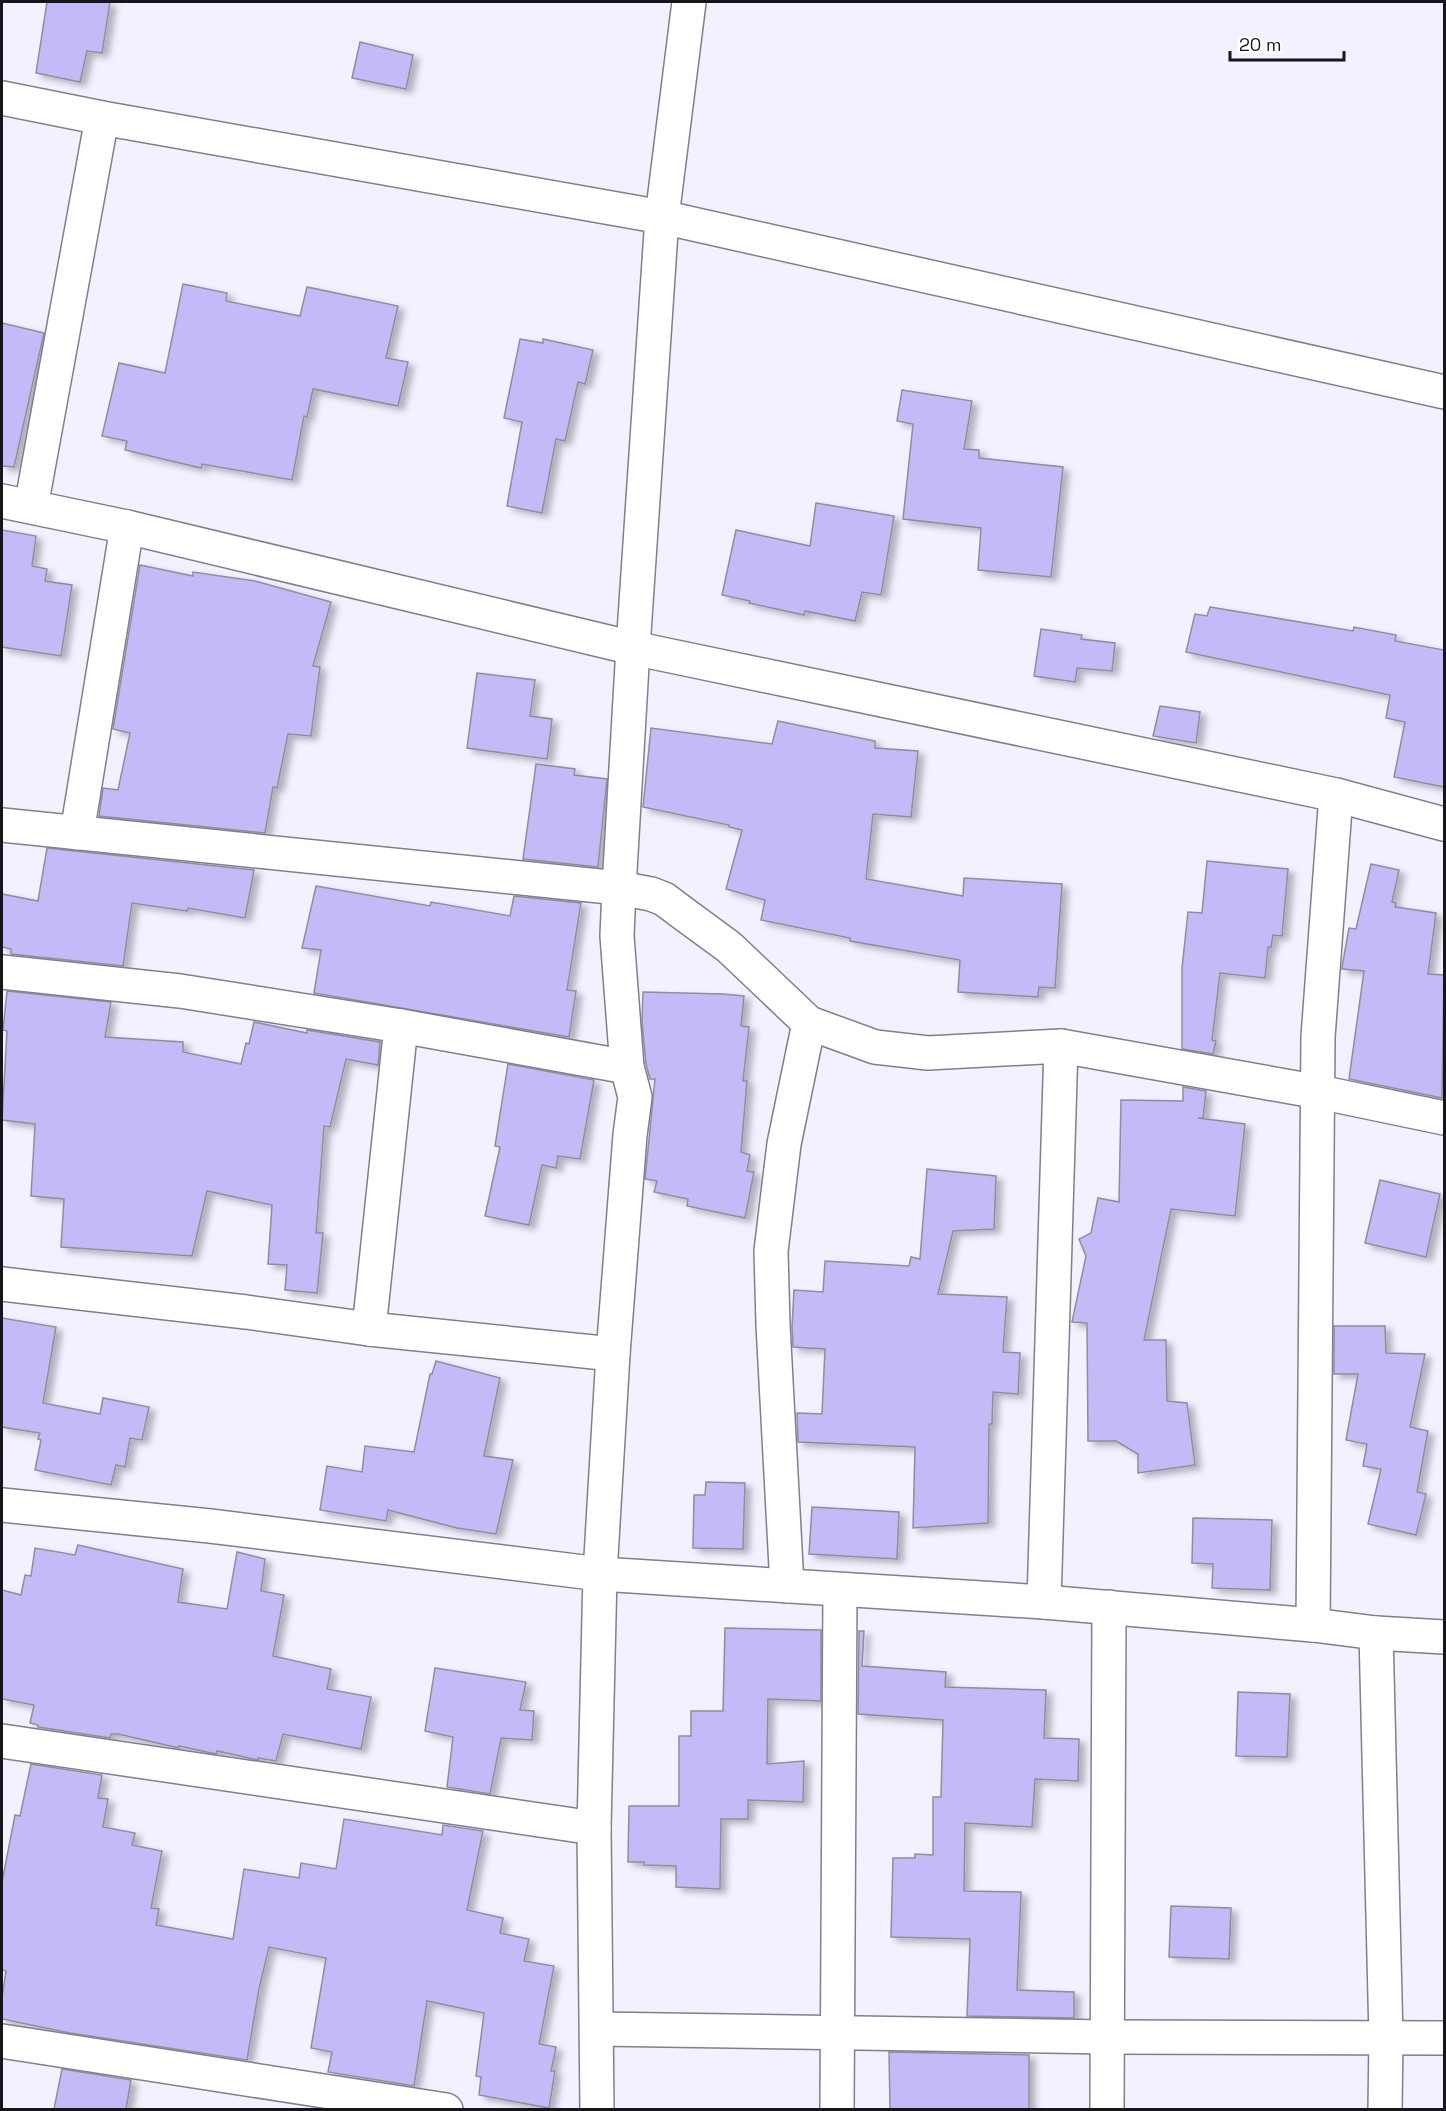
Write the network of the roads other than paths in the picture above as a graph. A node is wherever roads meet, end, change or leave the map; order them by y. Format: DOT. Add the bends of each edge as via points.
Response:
graph roads {
  1 [pos="689,2"];
  2 [pos="2,98"];
  3 [pos="102,118"];
  4 [pos="662,217"];
  5 [pos="1444,392"];
  6 [pos="16,504"];
  7 [pos="127,527"];
  8 [pos="633,648"];
  9 [pos="1336,795"];
  10 [pos="1444,824"];
  11 [pos="2,825"];
  12 [pos="77,833"];
  13 [pos="619,888"];
  14 [pos="2,972"];
  15 [pos="809,1023"];
  16 [pos="401,1026"];
  17 [pos="1061,1046"];
  18 [pos="627,1067"];
  19 [pos="1318,1092"];
  20 [pos="1444,1118"];
  21 [pos="2,1284"];
  22 [pos="369,1329"];
  23 [pos="613,1354"];
  24 [pos="2,1505"];
  25 [pos="600,1574"];
  26 [pos="787,1586"];
  27 [pos="840,1590"];
  28 [pos="1044,1602"];
  29 [pos="1109,1607"];
  30 [pos="1312,1625"];
  31 [pos="1376,1632"];
  32 [pos="1444,1637"];
  33 [pos="2,1741"];
  34 [pos="594,1828"];
  35 [pos="597,2029"];
  36 [pos="838,2031"];
  37 [pos="1108,2037"];
  38 [pos="1386,2038"];
  39 [pos="1444,2038"];
  40 [pos="2,2041"];
  41 [pos="432,2108"];
  42 [pos="597,2109"];
  43 [pos="837,2109"];
  44 [pos="1107,2109"];
  45 [pos="1385,2109"];
  1 -- 4 [label="street"];
  2 -- 3 [label="street"];
  3 -- 4 [label="street"];
  3 -- 6 [label="street"];
  4 -- 5 [label="street"];
  4 -- 8 [label="street"];
  6 -- 7 [label="street"];
  7 -- 8 [label="street"];
  7 -- 12 [label="street"];
  8 -- 9 [label="street"];
  8 -- 13 [label="street"];
  9 -- 10 [label="street"];
  9 -- 19 [label="street" via="1318,1037"];
  11 -- 12 [label="street"];
  12 -- 13 [label="street"];
  13 -- 15 [label="street" via="663,899 729,947"];
  13 -- 18 [label="street" via="617,936"];
  14 -- 16 [label="street" via="180,991"];
  15 -- 17 [label="street" via="875,1047 928,1053"];
  15 -- 26 [label="street" via="784,1144 771,1251"];
  16 -- 18 [label="street"];
  16 -- 22 [label="street"];
  17 -- 19 [label="street"];
  17 -- 28 [label="street"];
  18 -- 23 [label="street" via="635,1097"];
  19 -- 20 [label="street"];
  19 -- 30 [label="street"];
  21 -- 22 [label="street"];
  22 -- 23 [label="street"];
  23 -- 25 [label="street"];
  24 -- 25 [label="street"];
  25 -- 26 [label="street"];
  25 -- 34 [label="street"];
  26 -- 27 [label="street"];
  27 -- 28 [label="street"];
  27 -- 36 [label="street"];
  28 -- 29 [label="street"];
  29 -- 30 [label="street"];
  29 -- 37 [label="street"];
  30 -- 31 [label="street"];
  31 -- 32 [label="street"];
  31 -- 38 [label="street"];
  33 -- 34 [label="street"];
  34 -- 35 [label="street"];
  35 -- 36 [label="street"];
  35 -- 42 [label="street"];
  36 -- 37 [label="street"];
  36 -- 43 [label="street"];
  37 -- 38 [label="street"];
  37 -- 44 [label="street"];
  38 -- 39 [label="street"];
  38 -- 45 [label="street"];
  40 -- 41 [label="street"];
}
